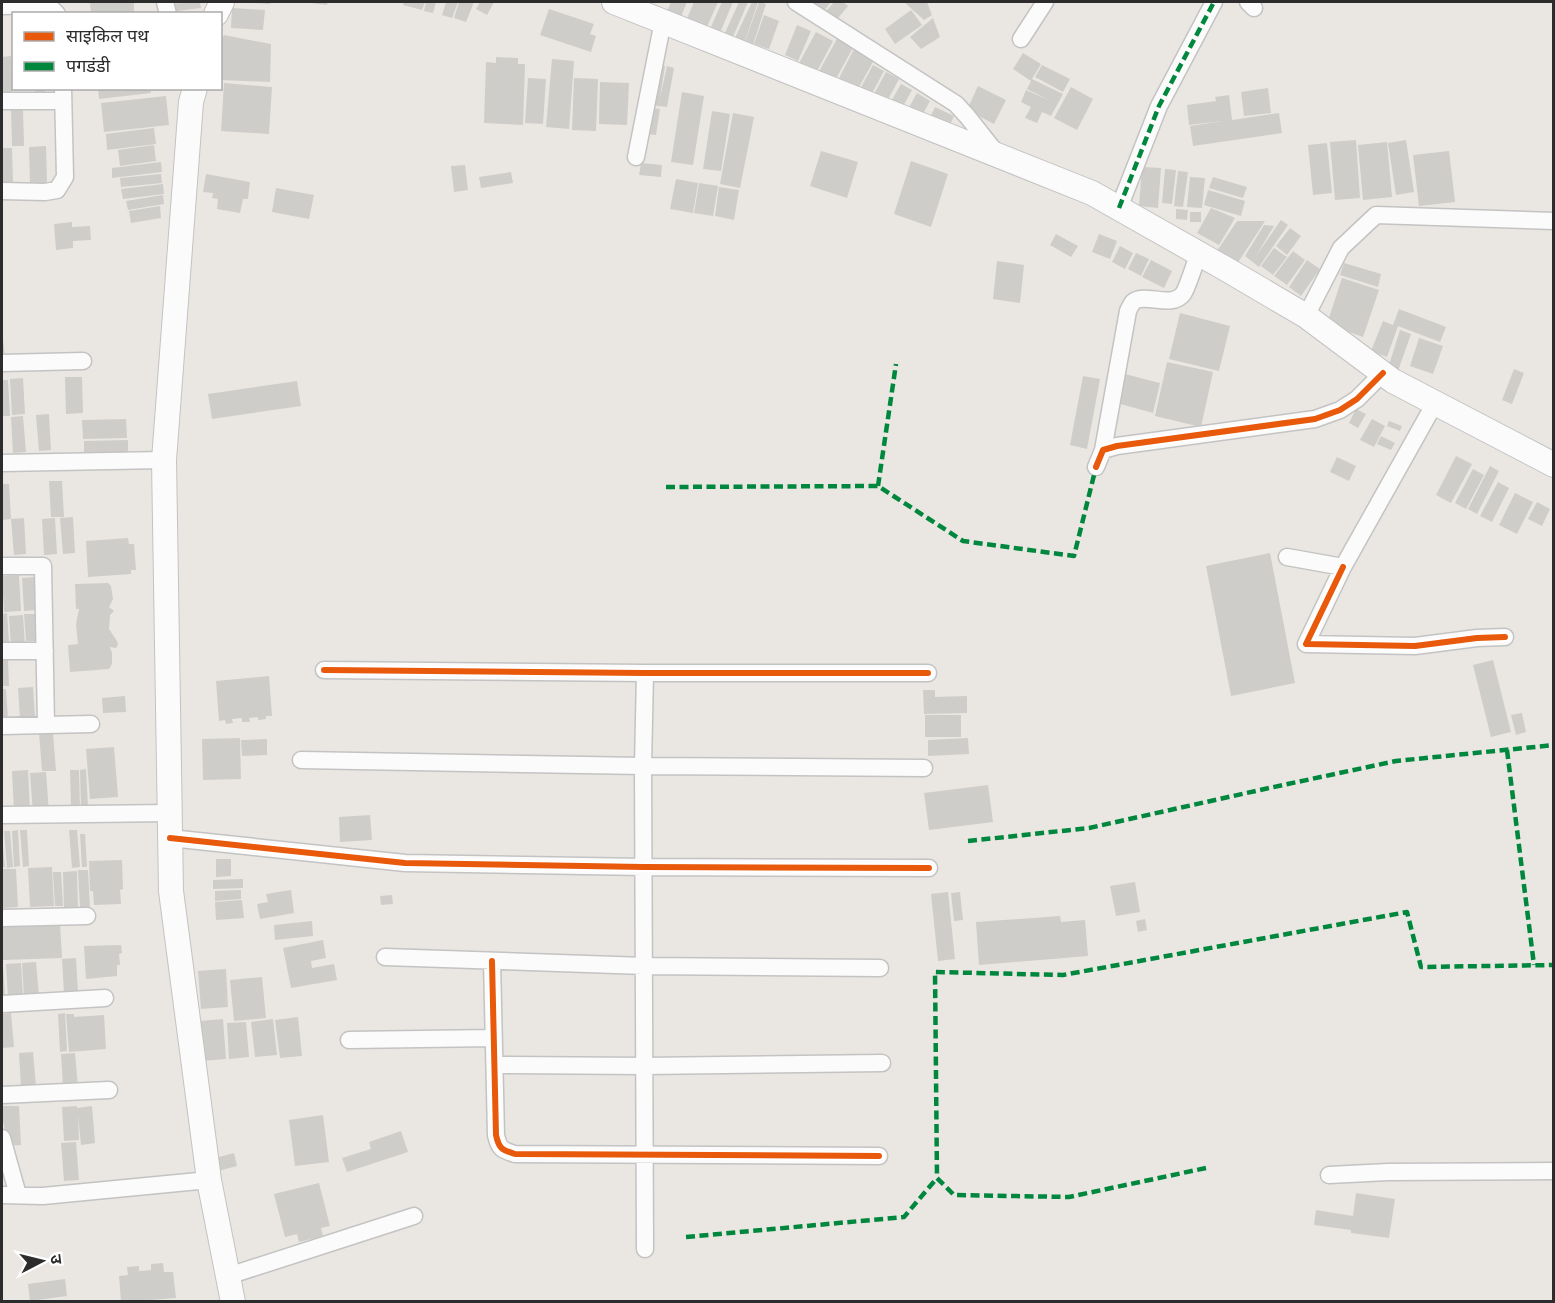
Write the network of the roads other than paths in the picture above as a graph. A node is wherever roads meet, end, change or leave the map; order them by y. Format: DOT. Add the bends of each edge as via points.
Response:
graph roads {
  1 [pos="614,2"];
  2 [pos="796,2"];
  3 [pos="1045,2"];
  4 [pos="1214,2"];
  5 [pos="2,6"];
  6 [pos="55,12"];
  7 [pos="663,21"];
  8 [pos="1021,39"];
  9 [pos="191,93"];
  10 [pos="63,95"];
  11 [pos="2,101"];
  12 [pos="998,155"];
  13 [pos="636,157"];
  14 [pos="2,191"];
  15 [pos="1119,208"];
  16 [pos="1554,221"];
  17 [pos="1199,253"];
  18 [pos="1305,316"];
  19 [pos="83,361"];
  20 [pos="2,363"];
  21 [pos="1383,373"];
  22 [pos="1435,402"];
  23 [pos="1103,450"];
  24 [pos="164,460"];
  25 [pos="2,463"];
  26 [pos="1554,465"];
  27 [pos="1096,467"];
  28 [pos="1287,557"];
  29 [pos="2,566"];
  30 [pos="1343,567"];
  31 [pos="1504,637"];
  32 [pos="2,651"];
  33 [pos="45,651"];
  34 [pos="324,670"];
  35 [pos="645,673"];
  36 [pos="928,673"];
  37 [pos="91,724"];
  38 [pos="46,725"];
  39 [pos="2,726"];
  40 [pos="301,760"];
  41 [pos="644,766"];
  42 [pos="924,768"];
  43 [pos="170,813"];
  44 [pos="2,815"];
  45 [pos="170,838"];
  46 [pos="644,867"];
  47 [pos="929,868"];
  48 [pos="87,916"];
  49 [pos="2,918"];
  50 [pos="385,957"];
  51 [pos="492,961"];
  52 [pos="644,966"];
  53 [pos="880,968"];
  54 [pos="105,998"];
  55 [pos="2,1004"];
  56 [pos="494,1038"];
  57 [pos="349,1040"];
  58 [pos="882,1063"];
  59 [pos="495,1065"];
  60 [pos="644,1066"];
  61 [pos="109,1090"];
  62 [pos="2,1095"];
  63 [pos="2,1138"];
  64 [pos="645,1156"];
  65 [pos="879,1156"];
  66 [pos="1554,1172"];
  67 [pos="1329,1175"];
  68 [pos="209,1180"];
  69 [pos="10,1195"];
  70 [pos="414,1216"];
  71 [pos="645,1249"];
  72 [pos="228,1276"];
  73 [pos="233,1302"];
  1 -- 7 [label="main road"];
  2 -- 12 [label="street" via="956,105"];
  3 -- 8 [label="street"];
  4 -- 15 [label="street" via="1160,106"];
  5 -- 6 [label="street" via="48,5"];
  7 -- 12 [label="main road"];
  7 -- 13 [label="street"];
  9 -- 24 [label="main road"];
  10 -- 11 [label="street"];
  10 -- 14 [label="street" via="65,177 57,190"];
  12 -- 15 [label="main road"];
  15 -- 17 [label="main road"];
  16 -- 18 [label="street" via="1376,215 1341,248"];
  17 -- 18 [label="main road"];
  17 -- 23 [label="street" via="1183,294 1177,299 1138,299 1128,311"];
  18 -- 21 [label="main road"];
  19 -- 20 [label="street"];
  21 -- 22 [label="main road"];
  21 -- 23 [label="street" via="1358,399 1315,419"];
  22 -- 26 [label="main road"];
  22 -- 30 [label="street"];
  23 -- 27 [label="street"];
  24 -- 25 [label="street"];
  24 -- 43 [label="main road"];
  28 -- 30 [label="street"];
  29 -- 33 [label="street" via="43,566"];
  30 -- 31 [label="street" via="1306,644 1415,646"];
  32 -- 33 [label="street"];
  33 -- 38 [label="street"];
  34 -- 35 [label="street"];
  35 -- 36 [label="street"];
  35 -- 41 [label="street"];
  37 -- 38 [label="street"];
  38 -- 39 [label="street"];
  40 -- 41 [label="street"];
  41 -- 42 [label="street"];
  41 -- 46 [label="street"];
  43 -- 44 [label="street"];
  43 -- 45 [label="main road"];
  45 -- 46 [label="street" via="405,863"];
  45 -- 68 [label="main road" via="171,891"];
  46 -- 47 [label="street"];
  46 -- 52 [label="street"];
  48 -- 49 [label="street"];
  50 -- 51 [label="street"];
  51 -- 52 [label="street"];
  51 -- 56 [label="street"];
  52 -- 53 [label="street"];
  52 -- 60 [label="street"];
  54 -- 55 [label="street"];
  56 -- 57 [label="street"];
  56 -- 59 [label="street"];
  58 -- 60 [label="street"];
  59 -- 60 [label="street"];
  59 -- 64 [label="street" via="496,1135 503,1150 515,1154"];
  60 -- 64 [label="street"];
  61 -- 62 [label="street"];
  63 -- 69 [label="street"];
  64 -- 65 [label="street"];
  64 -- 71 [label="street"];
  66 -- 67 [label="street"];
  68 -- 69 [label="street" via="43,1196"];
  68 -- 72 [label="main road"];
  70 -- 72 [label="street"];
  72 -- 73 [label="main road"];
}
